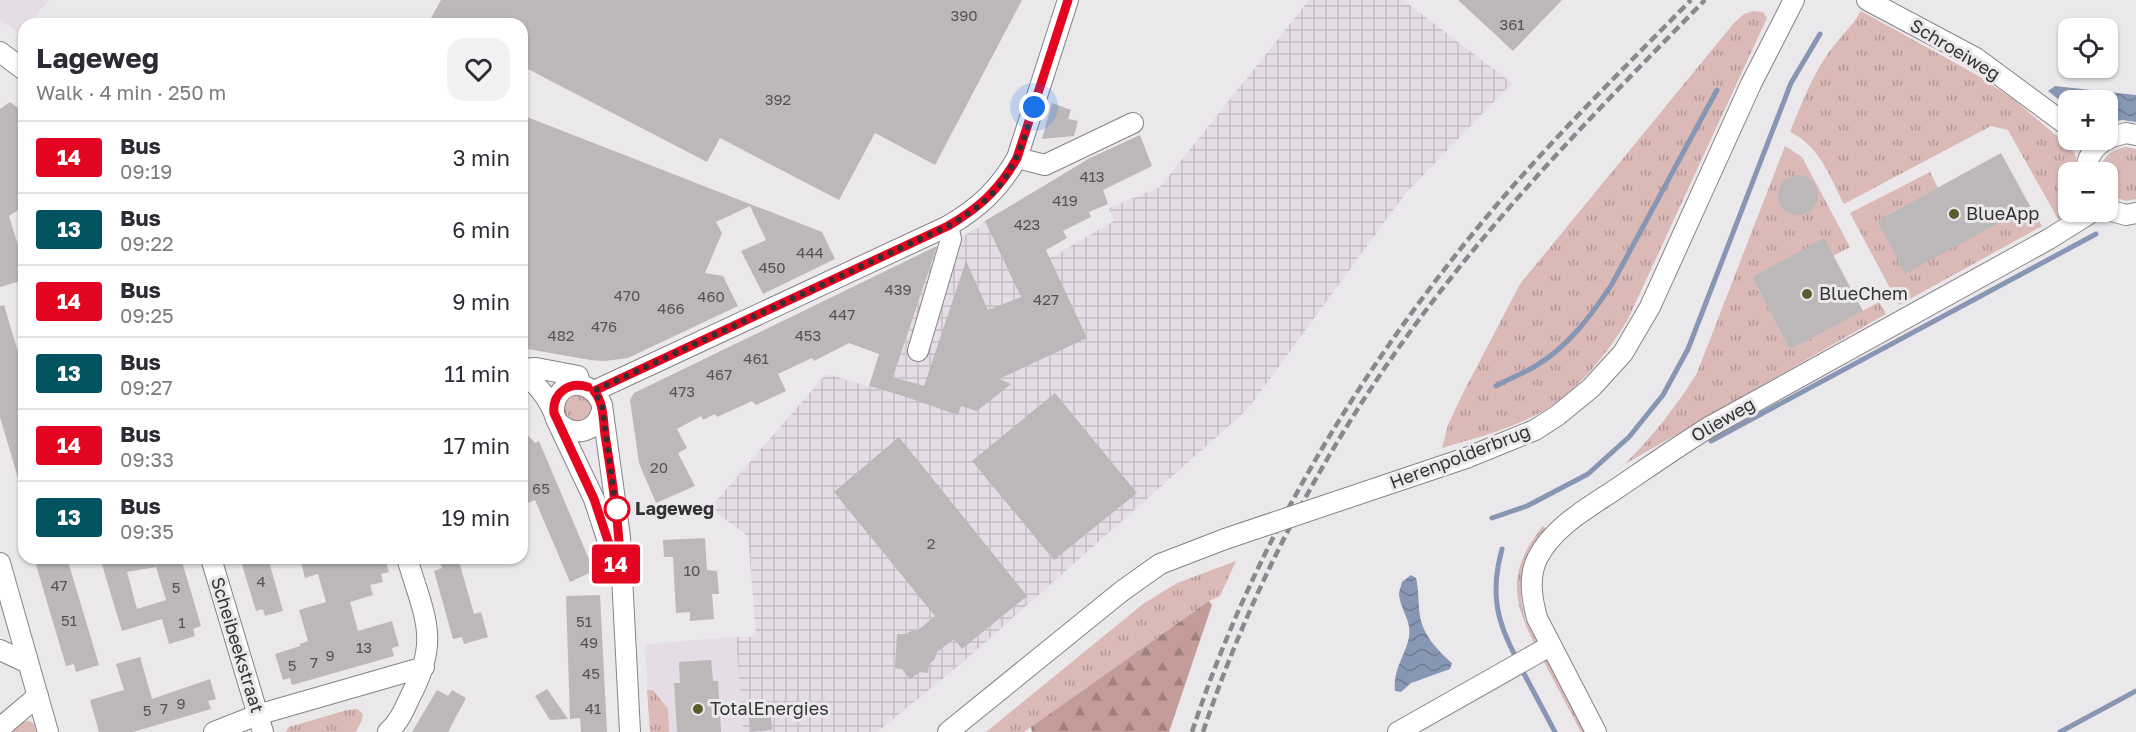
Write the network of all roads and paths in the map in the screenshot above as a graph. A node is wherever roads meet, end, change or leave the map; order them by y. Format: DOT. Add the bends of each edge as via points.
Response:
graph roads {
  1 [pos="1068,0"];
  2 [pos="1794,0"];
  3 [pos="1867,0"];
  4 [pos="0,52"];
  5 [pos="18,66"];
  6 [pos="2058,119"];
  7 [pos="1133,123"];
  8 [pos="2136,135"];
  9 [pos="2118,136"];
  10 [pos="1017,158"];
  11 [pos="2118,213"];
  12 [pos="2136,213"];
  13 [pos="2077,222"];
  14 [pos="948,226"];
  15 [pos="918,351"];
  16 [pos="528,369"];
  17 [pos="528,376"];
  18 [pos="588,388"];
  19 [pos="601,413"];
  20 [pos="557,416"];
  21 [pos="0,563"];
  22 [pos="213,564"];
  23 [pos="409,564"];
  24 [pos="621,580"];
  25 [pos="1550,646"];
  26 [pos="0,650"];
  27 [pos="28,663"];
  28 [pos="424,667"];
  29 [pos="38,696"];
  30 [pos="260,724"];
  31 [pos="0,728"];
  32 [pos="48,732"];
  33 [pos="214,732"];
  34 [pos="388,732"];
  35 [pos="630,732"];
  36 [pos="948,732"];
  37 [pos="1398,732"];
  38 [pos="1596,732"];
  1 -- 10 [label="street"];
  2 -- 36 [label="street, Herenpolderbrug, bridge" via="1751,84 1650,307 1623,353 1591,388 1535,430 1466,458 1160,564"];
  3 -- 6 [label="street, Schroeiweg" via="1976,58"];
  4 -- 5 [label="street"];
  7 -- 10 [label="street" via="1045,165"];
  8 -- 9 [label="street"];
  10 -- 14 [label="street" via="994,193"];
  11 -- 12 [label="street"];
  13 -- 25 [label="street, Olieweg" via="1711,426 1564,526 1546,544 1532,579 1537,618"];
  14 -- 15 [label="street" via="951,239"];
  14 -- 18 [label="street"];
  16 -- 18 [label="street" via="578,376"];
  17 -- 20 [label="street"];
  18 -- 19 [label="street" via="602,405"];
  18 -- 20 [label="street" via="564,389 556,398"];
  19 -- 20 [label="street" via="593,427 583,431 571,431"];
  19 -- 24 [label="street" via="616,507"];
  20 -- 24 [label="street" via="594,499"];
  21 -- 27 [label="street"];
  22 -- 30 [label="street, Scheibeekstraat"];
  23 -- 28 [label="street" via="428,631"];
  24 -- 35 [label="street"];
  25 -- 37 [label="street"];
  25 -- 38 [label="street, Olieweg"];
  26 -- 27 [label="street"];
  27 -- 29 [label="street"];
  28 -- 30 [label="street"];
  28 -- 34 [label="street" via="396,725"];
  29 -- 31 [label="street"];
  29 -- 32 [label="street"];
  30 -- 33 [label="street"];
}
